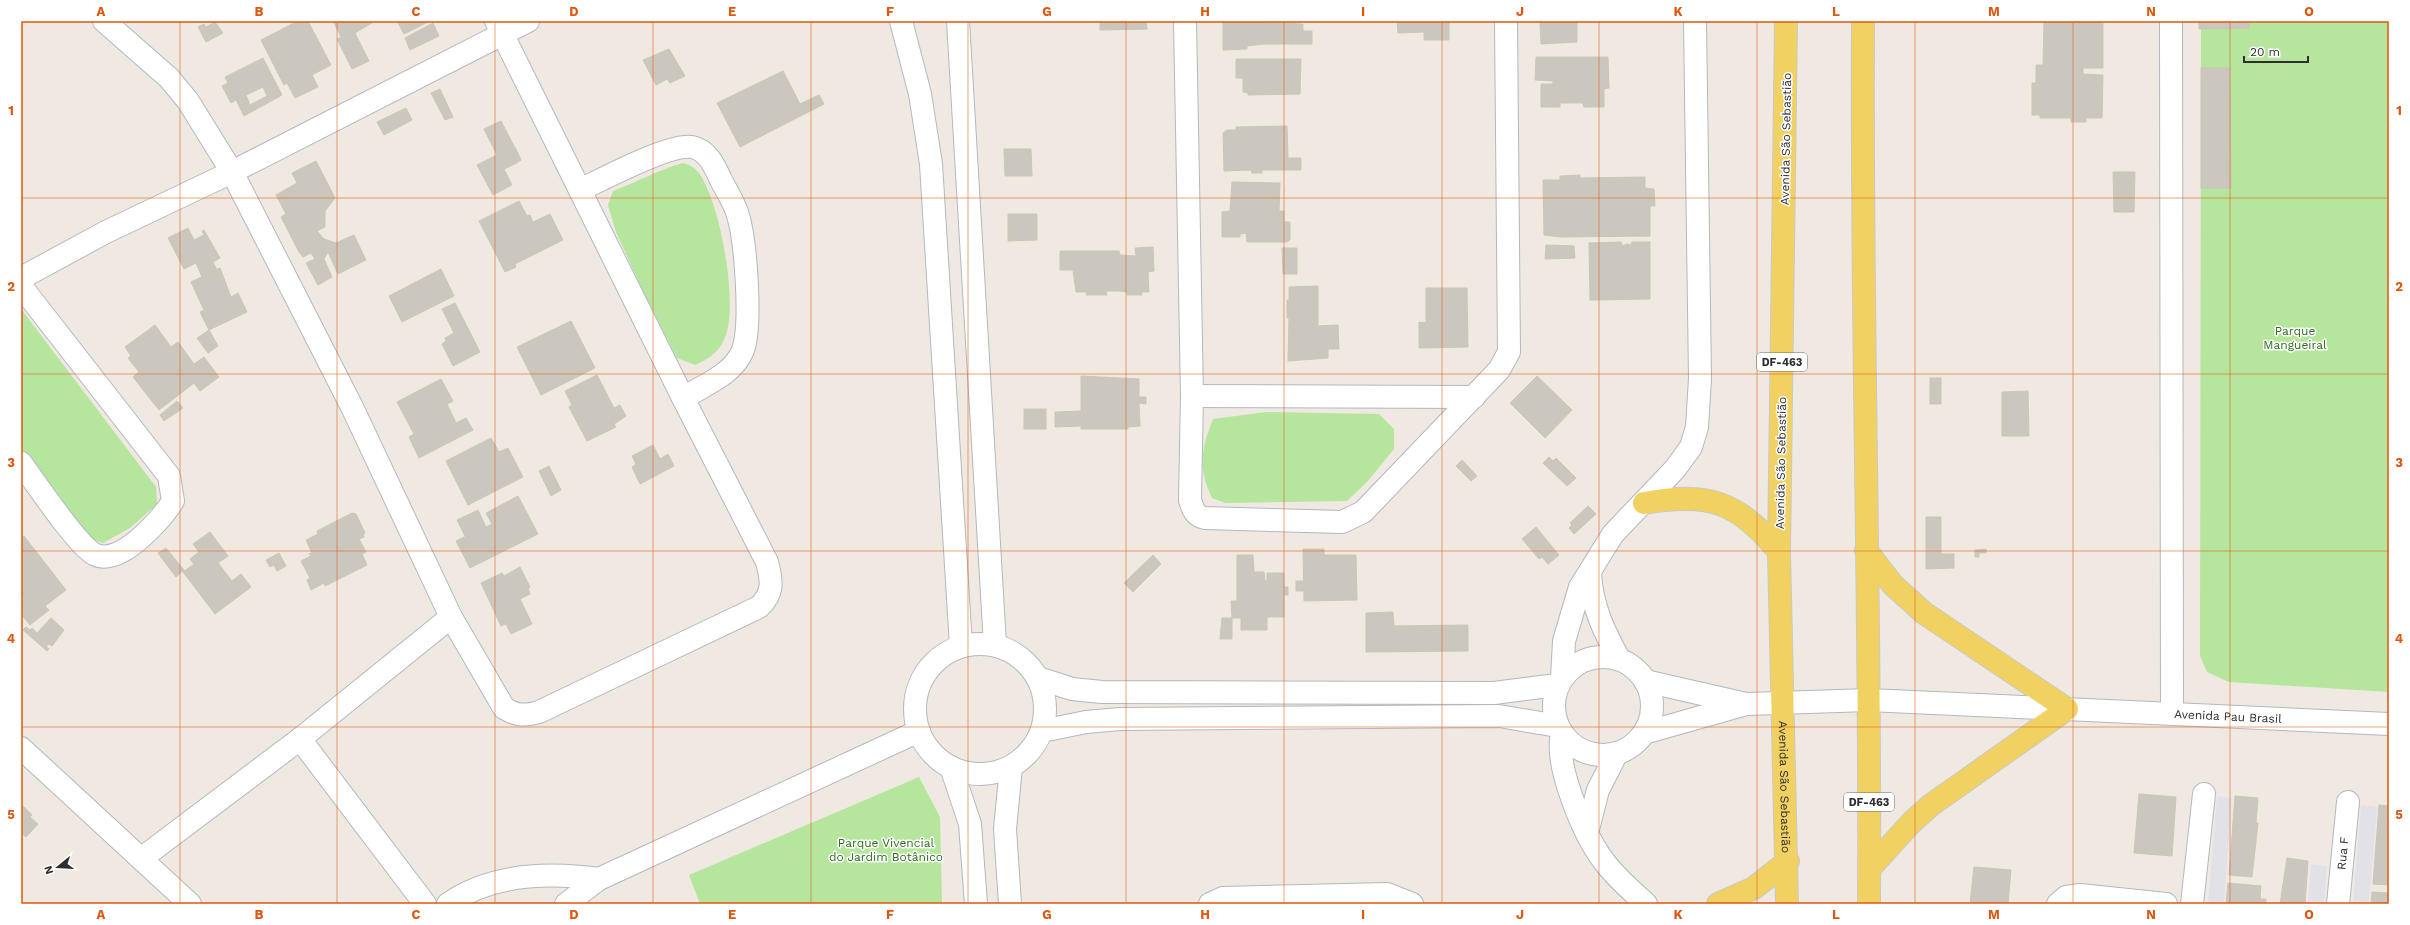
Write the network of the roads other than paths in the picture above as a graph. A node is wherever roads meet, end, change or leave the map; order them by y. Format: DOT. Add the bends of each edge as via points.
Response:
graph roads {
  1 [pos="104,21"];
  2 [pos="528,21"];
  3 [pos="901,21"];
  4 [pos="958,21"];
  5 [pos="1185,21"];
  6 [pos="1506,21"];
  7 [pos="1695,21"];
  8 [pos="1786,21"];
  9 [pos="1863,21"];
  10 [pos="2171,21"];
  11 [pos="499,27"];
  12 [pos="232,172"];
  13 [pos="580,190"];
  14 [pos="21,278"];
  15 [pos="21,286"];
  16 [pos="1192,396"];
  17 [pos="1474,396"];
  18 [pos="683,398"];
  19 [pos="21,463"];
  20 [pos="1644,503"];
  21 [pos="1866,550"];
  22 [pos="1779,552"];
  23 [pos="1590,573"];
  24 [pos="451,617"];
  25 [pos="995,645"];
  26 [pos="961,646"];
  27 [pos="1619,659"];
  28 [pos="1038,678"];
  29 [pos="1559,682"];
  30 [pos="1645,682"];
  31 [pos="1869,700"];
  32 [pos="1783,703"];
  33 [pos="1746,704"];
  34 [pos="2067,708"];
  35 [pos="2172,713"];
  36 [pos="2389,724"];
  37 [pos="1560,730"];
  38 [pos="919,731"];
  39 [pos="1042,731"];
  40 [pos="1644,733"];
  41 [pos="300,739"];
  42 [pos="21,748"];
  43 [pos="1617,753"];
  44 [pos="951,767"];
  45 [pos="1011,767"];
  46 [pos="2204,794"];
  47 [pos="2348,802"];
  48 [pos="1587,832"];
  49 [pos="142,858"];
  50 [pos="1788,861"];
  51 [pos="1870,868"];
  52 [pos="599,879"];
  53 [pos="1406,902"];
  54 [pos="190,904"];
  55 [pos="425,904"];
  56 [pos="448,904"];
  57 [pos="566,904"];
  58 [pos="976,904"];
  59 [pos="1010,904"];
  60 [pos="1210,904"];
  61 [pos="1646,904"];
  62 [pos="1718,904"];
  63 [pos="1787,904"];
  64 [pos="1869,904"];
  65 [pos="2058,904"];
  66 [pos="2166,904"];
  67 [pos="2192,904"];
  68 [pos="2338,904"];
  1 -- 12 [label="street" via="169,78 188,100"];
  2 -- 11 [label="street"];
  3 -- 26 [label="street" via="920,94 931,164"];
  4 -- 25 [label="street"];
  5 -- 16 [label="street"];
  6 -- 17 [label="street" via="1510,340 1506,360"];
  7 -- 20 [label="street" via="1700,379 1697,427 1691,447"];
  8 -- 22 [label="main road, Avenida São Sebastião / DF-463"];
  9 -- 21 [label="main road, DF-463" via="1862,215"];
  10 -- 35 [label="street"];
  11 -- 12 [label="street"];
  11 -- 13 [label="street"];
  12 -- 14 [label="street" via="106,232"];
  12 -- 24 [label="street" via="352,407"];
  13 -- 18 [label="street"];
  13 -- 18 [label="street" via="679,148 698,149 714,163 737,213 746,269 746,329 743,350 736,363 720,376"];
  15 -- 19 [label="street" via="169,476 173,501 164,516 142,536 113,556 102,557 94,554 81,542"];
  16 -- 17 [label="street"];
  16 -- 17 [label="street" via="1190,500 1199,517 1342,522 1363,512"];
  18 -- 24 [label="street" via="767,562 772,588 767,599 759,607 539,712 519,716 504,708"];
  20 -- 22 [label="main road" via="1688,498 1720,503 1750,520"];
  20 -- 23 [label="street" via="1613,534"];
  21 -- 31 [label="main road, DF-463"];
  21 -- 34 [label="main road" via="1893,585 1924,613"];
  22 -- 32 [label="main road, Avenida São Sebastião / DF-463"];
  23 -- 27 [label="street" via="1593,603"];
  23 -- 29 [label="street" via="1580,587 1572,609 1564,641"];
  24 -- 41 [label="street"];
  25 -- 26 [label="street" via="978,643"];
  25 -- 28 [label="street" via="1012,652 1027,663"];
  26 -- 38 [label="street" via="937,661 918,689 915,710"];
  27 -- 29 [label="street" via="1603,656 1587,659 1573,666"];
  27 -- 30 [label="street" via="1630,665"];
  28 -- 29 [label="street" via="1072,689 1102,692 1494,693"];
  28 -- 39 [label="street" via="1044,695 1045,714"];
  29 -- 37 [label="street" via="1554,712"];
  30 -- 33 [label="street"];
  30 -- 40 [label="street" via="1652,709"];
  31 -- 32 [label="street, Avenida Pau Brasil"];
  31 -- 34 [label="street, Avenida Pau Brasil"];
  31 -- 51 [label="main road, DF-463"];
  32 -- 33 [label="street, Avenida Pau Brasil"];
  32 -- 50 [label="main road, Avenida São Sebastião / DF-463"];
  33 -- 40 [label="street"];
  34 -- 35 [label="street, Avenida Pau Brasil"];
  34 -- 51 [label="main road" via="1931,805"];
  35 -- 36 [label="street, Avenida Pau Brasil"];
  37 -- 39 [label="street" via="1499,716 1120,719 1086,722"];
  37 -- 43 [label="street" via="1570,743 1590,752 1604,755"];
  37 -- 48 [label="street" via="1562,764"];
  38 -- 44 [label="street" via="937,758"];
  38 -- 52 [label="street"];
  39 -- 45 [label="street" via="1030,752"];
  40 -- 43 [label="street" via="1635,743"];
  41 -- 49 [label="street"];
  41 -- 55 [label="street"];
  42 -- 49 [label="street"];
  43 -- 48 [label="street" via="1598,790"];
  44 -- 45 [label="street" via="970,773 991,773"];
  44 -- 58 [label="street" via="970,824"];
  45 -- 59 [label="street" via="1005,830"];
  46 -- 67 [label="street"];
  47 -- 68 [label="street, Rua F"];
  48 -- 61 [label="street" via="1612,872"];
  49 -- 54 [label="street"];
  50 -- 62 [label="main road" via="1754,888"];
  50 -- 63 [label="main road, Avenida São Sebastião / DF-463"];
  51 -- 64 [label="main road, DF-463"];
  52 -- 56 [label="street" via="571,876 504,881 473,890"];
  52 -- 57 [label="street"];
  53 -- 60 [label="street" via="1387,894 1223,898"];
  65 -- 66 [label="street" via="2066,897 2080,895"];
}
